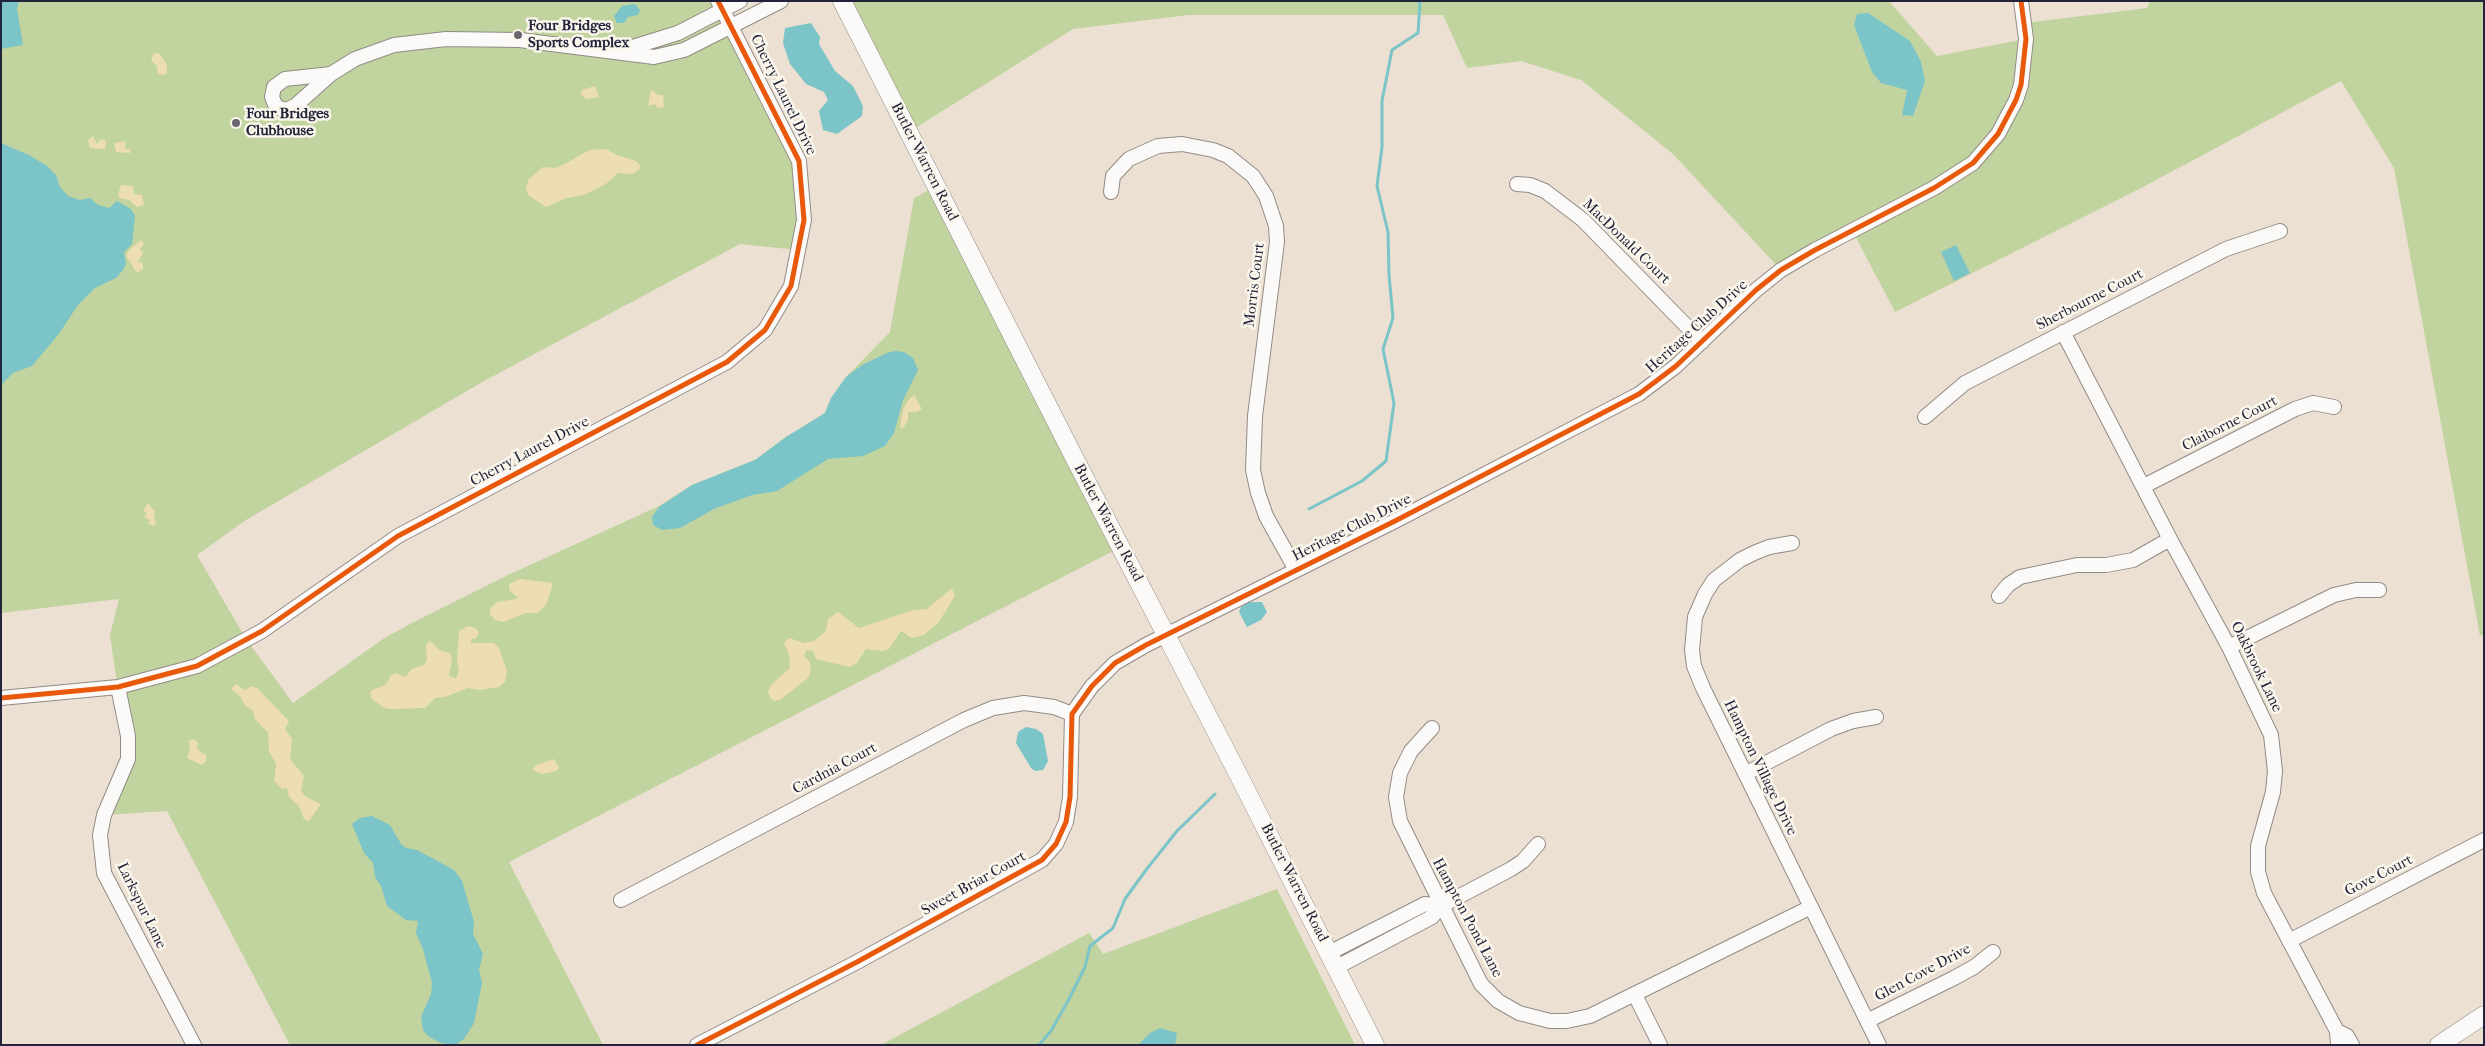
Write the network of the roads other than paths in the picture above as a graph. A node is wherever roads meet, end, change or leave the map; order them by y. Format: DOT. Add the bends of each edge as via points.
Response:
graph roads {
  1 [pos="740,1"];
  2 [pos="781,1"];
  3 [pos="842,1"];
  4 [pos="2020,1"];
  5 [pos="721,6"];
  6 [pos="731,27"];
  7 [pos="612,53"];
  8 [pos="331,74"];
  9 [pos="1517,184"];
  10 [pos="1111,192"];
  11 [pos="2280,231"];
  12 [pos="2063,332"];
  13 [pos="1702,342"];
  14 [pos="2334,407"];
  15 [pos="1925,417"];
  16 [pos="2144,486"];
  17 [pos="2170,539"];
  18 [pos="1792,543"];
  19 [pos="1296,570"];
  20 [pos="2379,590"];
  21 [pos="1999,596"];
  22 [pos="1167,635"];
  23 [pos="2229,647"];
  24 [pos="118,687"];
  25 [pos="1,698"];
  26 [pos="1072,714"];
  27 [pos="1876,717"];
  28 [pos="1432,728"];
  29 [pos="1745,774"];
  30 [pos="2484,840"];
  31 [pos="1538,844"];
  32 [pos="621,900"];
  33 [pos="1441,906"];
  34 [pos="1811,907"];
  35 [pos="2289,941"];
  36 [pos="1993,952"];
  37 [pos="1333,960"];
  38 [pos="1635,995"];
  39 [pos="2484,1015"];
  40 [pos="1867,1021"];
  41 [pos="2338,1038"];
  42 [pos="194,1045"];
  43 [pos="697,1045"];
  44 [pos="1375,1045"];
  45 [pos="1660,1045"];
  46 [pos="1879,1045"];
  47 [pos="2352,1045"];
  48 [pos="2439,1045"];
  1 -- 5 [label="street"];
  2 -- 6 [label="street"];
  3 -- 22 [label="main road, Butler Warren Road"];
  4 -- 13 [label="street, Heritage Club Drive" via="2026,39 2021,85 2006,121 1989,146 1954,177 1781,270"];
  5 -- 6 [label="street, Cherry Laurel Drive"];
  5 -- 7 [label="street" via="678,33"];
  6 -- 7 [label="street" via="684,50 654,57"];
  6 -- 24 [label="street, Cherry Laurel Drive" via="799,162 804,204 804,220 791,286 765,330 727,362 398,536 262,631 197,666"];
  7 -- 8 [label="street" via="520,40 446,40 394,45 355,59"];
  9 -- 13 [label="street, MacDonald Court" via="1545,191 1583,220"];
  10 -- 19 [label="street, Morris Court" via="1114,176 1129,159 1158,146 1182,144 1228,156 1253,176 1266,196 1276,226 1277,242 1255,416 1253,470 1266,516"];
  11 -- 12 [label="street, Sherbourne Court" via="2226,249"];
  12 -- 15 [label="street, Sherbourne Court" via="1965,383"];
  12 -- 16 [label="street, Oakbrook Lane"];
  13 -- 19 [label="street, Heritage Club Drive" via="1658,380 1612,410"];
  14 -- 16 [label="street, Claiborne Court" via="2313,403 2295,409"];
  16 -- 17 [label="street, Oakbrook Lane"];
  17 -- 21 [label="street" via="2133,560 2106,565 2077,565 2020,577"];
  17 -- 23 [label="street, Oakbrook Lane"];
  18 -- 29 [label="street, Hampton Village Drive" via="1754,553 1720,574 1705,594 1696,617 1692,650 1694,666"];
  19 -- 22 [label="street, Heritage Club Drive"];
  20 -- 23 [label="street" via="2356,590 2334,595"];
  22 -- 26 [label="street" via="1115,663 1092,686"];
  22 -- 37 [label="main road, Butler Warren Road"];
  23 -- 35 [label="street, Oakbrook Lane" via="2271,735 2275,778 2258,846 2258,872 2264,893"];
  24 -- 25 [label="street, Cherry Laurel Drive"];
  24 -- 42 [label="street, Larkspur Lane" via="128,736 128,759 104,814 100,835 104,873"];
  26 -- 32 [label="street, Cardnia Court" via="1054,707 1024,703 993,708 964,720"];
  26 -- 43 [label="street, Sweet Briar Court" via="1070,798 1066,822 1056,844 1042,860"];
  27 -- 29 [label="street" via="1853,721 1831,730"];
  28 -- 33 [label="street, Hampton Pond Lane" via="1403,766 1396,797 1406,836"];
  29 -- 34 [label="street, Hampton Village Drive"];
  30 -- 35 [label="street, Gove Court"];
  31 -- 33 [label="street" via="1511,869"];
  33 -- 37 [label="street" via="1432,917"];
  33 -- 38 [label="street, Hampton Pond Lane" via="1482,984 1498,1001 1519,1013 1550,1021 1566,1021 1590,1016"];
  34 -- 38 [label="street, Hampton Pond Lane"];
  34 -- 40 [label="street, Hampton Village Drive"];
  35 -- 41 [label="street, Oakbrook Lane"];
  36 -- 40 [label="street, Glen Cove Drive" via="1954,978"];
  37 -- 44 [label="main road, Butler Warren Road"];
  38 -- 45 [label="street"];
  39 -- 48 [label="main road"];
  40 -- 46 [label="street, Hampton Village Drive"];
  41 -- 47 [label="street, Oakbrook Lane" via="2347,1036"];
}
